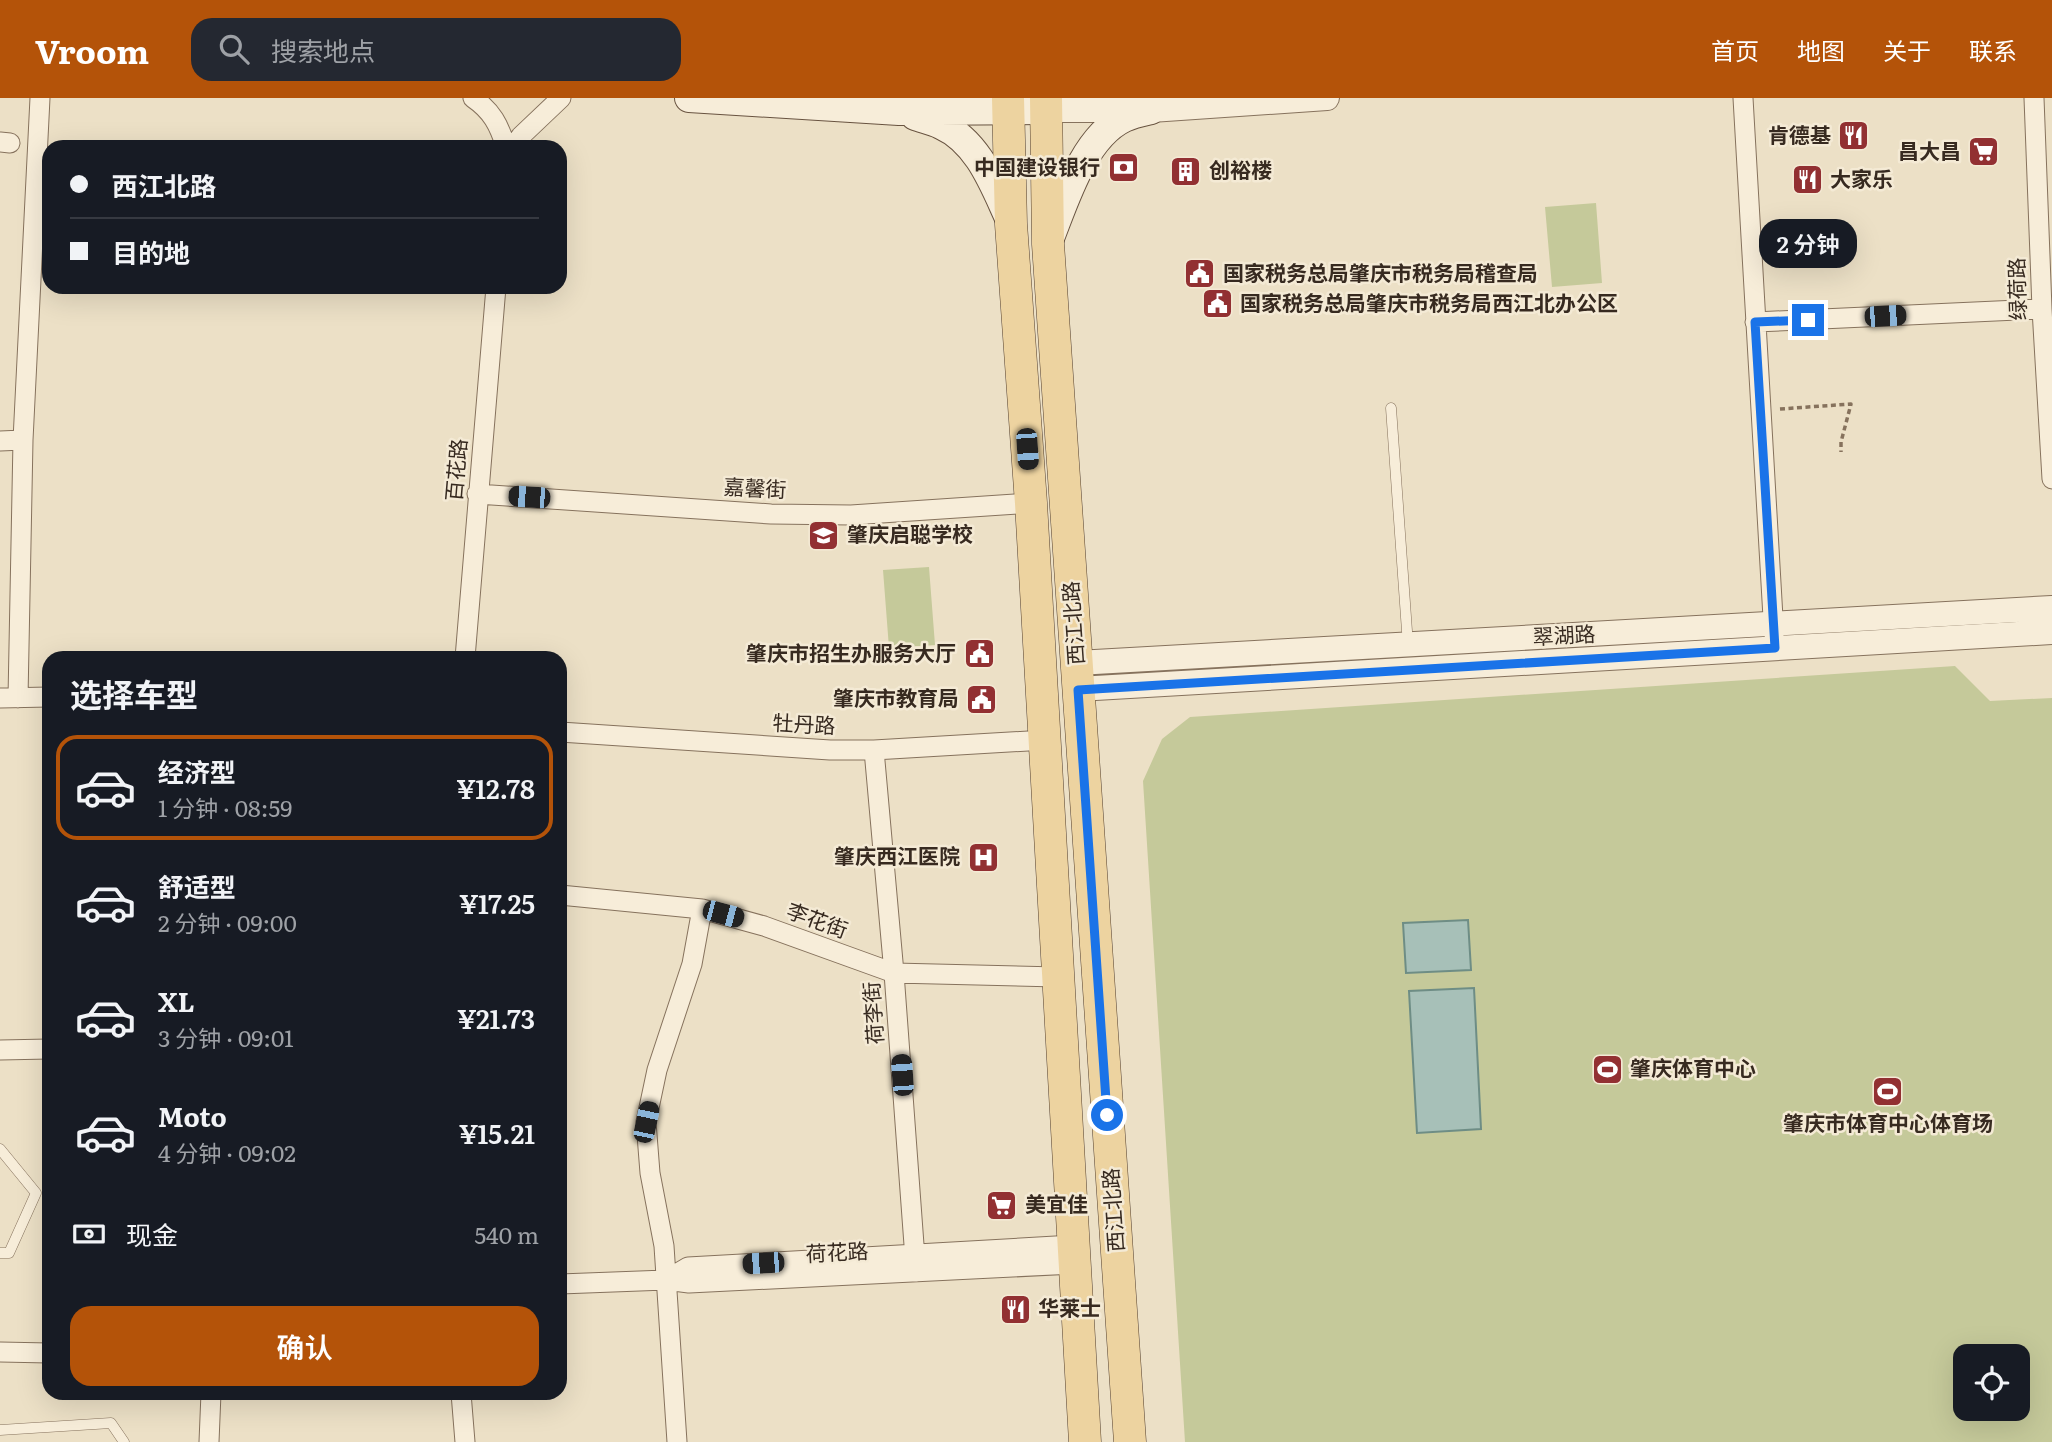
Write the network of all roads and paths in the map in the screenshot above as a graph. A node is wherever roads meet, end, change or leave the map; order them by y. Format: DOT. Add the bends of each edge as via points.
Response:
graph roads {
  1 [pos="40,98"];
  2 [pos="473,98"];
  3 [pos="561,98"];
  4 [pos="689,98"];
  5 [pos="1327,98"];
  6 [pos="1743,98"];
  7 [pos="2034,98"];
  8 [pos="793,102"];
  9 [pos="1009,104"];
  10 [pos="1046,104"];
  11 [pos="1151,110"];
  12 [pos="899,111"];
  13 [pos="504,140"];
  14 [pos="519,140"];
  15 [pos="1012,224"];
  16 [pos="1048,244"];
  17 [pos="1051,283"];
  18 [pos="1016,287"];
  19 [pos="495,294"];
  20 [pos="2042,309"];
  21 [pos="1755,322"];
  22 [pos="1391,408"];
  23 [pos="1761,411"];
  24 [pos="23,440"];
  25 [pos="0,441"];
  26 [pos="1841,452"];
  27 [pos="2052,479"];
  28 [pos="477,494"];
  29 [pos="1031,503"];
  30 [pos="2052,608"];
  31 [pos="2052,632"];
  32 [pos="1774,636"];
  33 [pos="1408,645"];
  34 [pos="466,651"];
  35 [pos="1410,670"];
  36 [pos="1078,676"];
  37 [pos="42,697"];
  38 [pos="9,698"];
  39 [pos="567,732"];
  40 [pos="1045,740"];
  41 [pos="873,750"];
  42 [pos="567,896"];
  43 [pos="702,909"];
  44 [pos="894,973"];
  45 [pos="1058,977"];
  46 [pos="42,1049"];
  47 [pos="0,1050"];
  48 [pos="0,1149"];
  49 [pos="36,1194"];
  50 [pos="42,1194"];
  51 [pos="0,1253"];
  52 [pos="1074,1254"];
  53 [pos="915,1263"];
  54 [pos="666,1280"];
  55 [pos="567,1284"];
  56 [pos="0,1352"];
  57 [pos="42,1353"];
  58 [pos="211,1400"];
  59 [pos="462,1400"];
  60 [pos="0,1430"];
  61 [pos="124,1442"];
  62 [pos="209,1442"];
  63 [pos="465,1442"];
  64 [pos="677,1442"];
  65 [pos="1084,1442"];
  66 [pos="1130,1442"];
  1 -- 24 [label="street"];
  2 -- 13 [label="street" via="497,120"];
  3 -- 14 [label="street"];
  4 -- 8 [label="main road"];
  5 -- 11 [label="street"];
  6 -- 21 [label="street"];
  7 -- 20 [label="street, 绿荷路"];
  8 -- 12 [label="main road"];
  9 -- 10 [label="main road"];
  9 -- 12 [label="main road"];
  9 -- 15 [label="main road, 西江北路"];
  10 -- 11 [label="street"];
  10 -- 16 [label="main road, 西江北路"];
  11 -- 16 [label="main road" via="1123,119 1086,156"];
  12 -- 15 [label="main road" via="943,125 967,144 985,167"];
  15 -- 18 [label="main road, 西江北路"];
  16 -- 17 [label="main road, 西江北路"];
  17 -- 18 [label="main road"];
  17 -- 36 [label="main road, 西江北路"];
  18 -- 29 [label="main road, 西江北路"];
  19 -- 28 [label="street, 百花路"];
  20 -- 21 [label="street"];
  20 -- 27 [label="street, 绿荷路"];
  21 -- 23 [label="street"];
  22 -- 33 [label="lane"];
  23 -- 26 [label="path" via="1851,404"];
  23 -- 32 [label="street"];
  24 -- 25 [label="street"];
  24 -- 38 [label="street"];
  28 -- 29 [label="street, 嘉馨街" via="771,514 851,515"];
  28 -- 34 [label="street, 百花路"];
  29 -- 40 [label="main road, 西江北路"];
  30 -- 32 [label="street, 翠湖路"];
  31 -- 32 [label="street, 翠湖路"];
  32 -- 33 [label="street, 翠湖路"];
  32 -- 35 [label="street, 翠湖路"];
  33 -- 35 [label="lane"];
  33 -- 36 [label="street, 翠湖路"];
  35 -- 36 [label="street, 翠湖路"];
  36 -- 66 [label="main road, 西江北路"];
  37 -- 38 [label="street"];
  39 -- 41 [label="street, 牡丹路"];
  40 -- 41 [label="street, 牡丹路"];
  40 -- 45 [label="main road, 西江北路"];
  41 -- 44 [label="street, 荷李街"];
  42 -- 43 [label="street, 李花街"];
  43 -- 44 [label="street, 李花街"];
  43 -- 54 [label="street" via="692,964 657,1070 646,1122"];
  44 -- 45 [label="street, 李花街"];
  44 -- 53 [label="street, 荷李街"];
  45 -- 52 [label="main road, 西江北路"];
  46 -- 47 [label="street"];
  48 -- 49 [label="lane"];
  49 -- 50 [label="lane"];
  49 -- 51 [label="lane" via="9,1253"];
  52 -- 53 [label="street, 荷花路"];
  52 -- 65 [label="main road, 西江北路"];
  53 -- 54 [label="street, 荷花路" via="689,1283"];
  54 -- 55 [label="street, 荷花路"];
  54 -- 64 [label="street"];
  56 -- 57 [label="street"];
  58 -- 62 [label="street"];
  59 -- 63 [label="street"];
  60 -- 61 [label="lane" via="111,1423"];
}
